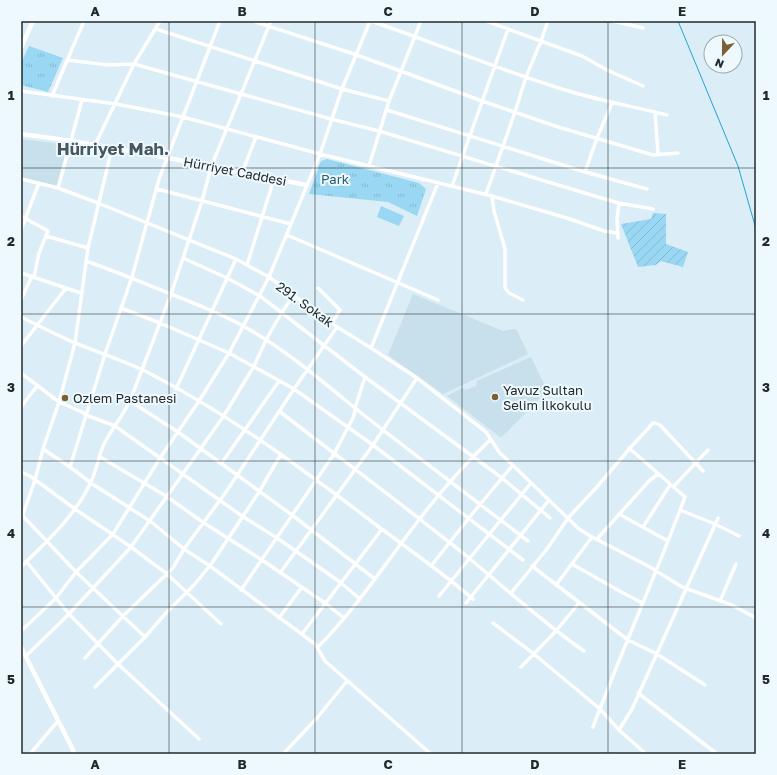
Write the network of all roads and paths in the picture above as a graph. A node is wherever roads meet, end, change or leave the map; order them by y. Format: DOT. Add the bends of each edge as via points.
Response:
graph roads {
  1 [pos="33,21"];
  2 [pos="84,21"];
  3 [pos="160,21"];
  4 [pos="220,21"];
  5 [pos="253,21"];
  6 [pos="270,21"];
  7 [pos="371,21"];
  8 [pos="421,21"];
  9 [pos="486,21"];
  10 [pos="548,21"];
  11 [pos="613,21"];
  12 [pos="269,26"];
  13 [pos="643,28"];
  14 [pos="156,29"];
  15 [pos="508,29"];
  16 [pos="415,36"];
  17 [pos="541,41"];
  18 [pos="211,46"];
  19 [pos="21,48"];
  20 [pos="357,55"];
  21 [pos="67,60"];
  22 [pos="254,61"];
  23 [pos="134,64"];
  24 [pos="494,66"];
  25 [pos="401,72"];
  26 [pos="526,77"];
  27 [pos="198,82"];
  28 [pos="643,86"];
  29 [pos="342,89"];
  30 [pos="21,91"];
  31 [pos="240,94"];
  32 [pos="52,96"];
  33 [pos="82,100"];
  34 [pos="389,101"];
  35 [pos="482,101"];
  36 [pos="612,103"];
  37 [pos="116,104"];
  38 [pos="387,110"];
  39 [pos="515,112"];
  40 [pos="655,112"];
  41 [pos="667,115"];
  42 [pos="183,117"];
  43 [pos="331,119"];
  44 [pos="226,129"];
  45 [pos="379,131"];
  46 [pos="21,134"];
  47 [pos="469,136"];
  48 [pos="256,137"];
  49 [pos="597,138"];
  50 [pos="71,141"];
  51 [pos="95,145"];
  52 [pos="503,147"];
  53 [pos="112,148"];
  54 [pos="678,153"];
  55 [pos="320,154"];
  56 [pos="658,154"];
  57 [pos="463,156"];
  58 [pos="168,158"];
  59 [pos="369,166"];
  60 [pos="495,166"];
  61 [pos="211,167"];
  62 [pos="585,172"];
  63 [pos="242,173"];
  64 [pos="21,179"];
  65 [pos="274,179"];
  66 [pos="40,183"];
  67 [pos="438,183"];
  68 [pos="307,186"];
  69 [pos="452,186"];
  70 [pos="58,188"];
  71 [pos="157,189"];
  72 [pos="647,189"];
  73 [pos="486,194"];
  74 [pos="492,196"];
  75 [pos="202,201"];
  76 [pos="619,202"];
  77 [pos="98,203"];
  78 [pos="653,209"];
  79 [pos="21,216"];
  80 [pos="262,216"];
  81 [pos="25,218"];
  82 [pos="148,222"];
  83 [pos="291,224"];
  84 [pos="21,230"];
  85 [pos="617,232"];
  86 [pos="287,235"];
  87 [pos="46,236"];
  88 [pos="618,238"];
  89 [pos="188,240"];
  90 [pos="88,248"];
  91 [pos="183,258"];
  92 [pos="236,259"];
  93 [pos="86,261"];
  94 [pos="247,265"];
  95 [pos="21,273"];
  96 [pos="33,277"];
  97 [pos="132,277"];
  98 [pos="227,278"];
  99 [pos="269,278"];
  100 [pos="397,283"];
  101 [pos="66,288"];
  102 [pos="318,288"];
  103 [pos="81,293"];
  104 [pos="171,294"];
  105 [pos="260,296"];
  106 [pos="293,296"];
  107 [pos="21,300"];
  108 [pos="438,300"];
  109 [pos="523,300"];
  110 [pos="121,308"];
  111 [pos="212,310"];
  112 [pos="282,312"];
  113 [pos="21,317"];
  114 [pos="160,323"];
  115 [pos="332,323"];
  116 [pos="38,325"];
  117 [pos="243,326"];
  118 [pos="337,327"];
  119 [pos="199,340"];
  120 [pos="266,340"];
  121 [pos="75,343"];
  122 [pos="21,346"];
  123 [pos="324,346"];
  124 [pos="371,348"];
  125 [pos="229,353"];
  126 [pos="105,354"];
  127 [pos="254,366"];
  128 [pos="308,369"];
  129 [pos="142,370"];
  130 [pos="21,373"];
  131 [pos="365,377"];
  132 [pos="417,378"];
  133 [pos="279,381"];
  134 [pos="37,386"];
  135 [pos="176,388"];
  136 [pos="294,389"];
  137 [pos="130,401"];
  138 [pos="199,401"];
  139 [pos="59,402"];
  140 [pos="400,402"];
  141 [pos="21,407"];
  142 [pos="354,408"];
  143 [pos="279,411"];
  144 [pos="86,415"];
  145 [pos="223,416"];
  146 [pos="115,426"];
  147 [pos="348,427"];
  148 [pos="382,429"];
  149 [pos="244,430"];
  150 [pos="178,432"];
  151 [pos="491,439"];
  152 [pos="261,440"];
  153 [pos="373,445"];
  154 [pos="200,448"];
  155 [pos="629,448"];
  156 [pos="43,449"];
  157 [pos="708,450"];
  158 [pos="281,454"];
  159 [pos="334,454"];
  160 [pos="473,456"];
  161 [pos="100,457"];
  162 [pos="160,458"];
  163 [pos="696,463"];
  164 [pos="222,464"];
  165 [pos="513,465"];
  166 [pos="70,467"];
  167 [pos="355,469"];
  168 [pos="704,471"];
  169 [pos="21,472"];
  170 [pos="182,473"];
  171 [pos="658,474"];
  172 [pos="237,476"];
  173 [pos="502,478"];
  174 [pos="35,480"];
  175 [pos="317,480"];
  176 [pos="451,482"];
  177 [pos="90,483"];
  178 [pos="144,483"];
  179 [pos="531,483"];
  180 [pos="671,486"];
  181 [pos="259,492"];
  182 [pos="336,494"];
  183 [pos="521,494"];
  184 [pos="166,496"];
  185 [pos="438,496"];
  186 [pos="220,500"];
  187 [pos="549,500"];
  188 [pos="480,504"];
  189 [pos="128,508"];
  190 [pos="75,509"];
  191 [pos="540,510"];
  192 [pos="680,510"];
  193 [pos="619,514"];
  194 [pos="292,515"];
  195 [pos="242,516"];
  196 [pos="22,518"];
  197 [pos="468,518"];
  198 [pos="550,518"];
  199 [pos="568,518"];
  200 [pos="718,518"];
  201 [pos="419,519"];
  202 [pos="501,520"];
  203 [pos="150,521"];
  204 [pos="204,523"];
  205 [pos="716,524"];
  206 [pos="643,527"];
  207 [pos="382,529"];
  208 [pos="312,530"];
  209 [pos="113,534"];
  210 [pos="489,534"];
  211 [pos="520,535"];
  212 [pos="739,536"];
  213 [pos="592,537"];
  214 [pos="228,538"];
  215 [pos="277,538"];
  216 [pos="597,539"];
  217 [pos="47,541"];
  218 [pos="528,541"];
  219 [pos="668,541"];
  220 [pos="401,543"];
  221 [pos="449,543"];
  222 [pos="131,547"];
  223 [pos="184,549"];
  224 [pos="509,549"];
  225 [pos="297,552"];
  226 [pos="469,559"];
  227 [pos="262,560"];
  228 [pos="524,560"];
  229 [pos="26,561"];
  230 [pos="355,563"];
  231 [pos="572,564"];
  232 [pos="736,564"];
  233 [pos="21,566"];
  234 [pos="210,566"];
  235 [pos="431,566"];
  236 [pos="532,566"];
  237 [pos="656,571"];
  238 [pos="76,572"];
  239 [pos="280,573"];
  240 [pos="167,574"];
  241 [pos="488,574"];
  242 [pos="375,579"];
  243 [pos="452,581"];
  244 [pos="340,582"];
  245 [pos="556,585"];
  246 [pos="302,587"];
  247 [pos="93,588"];
  248 [pos="686,589"];
  249 [pos="241,590"];
  250 [pos="187,592"];
  251 [pos="512,593"];
  252 [pos="439,596"];
  253 [pos="56,598"];
  254 [pos="472,598"];
  255 [pos="360,599"];
  256 [pos="720,601"];
  257 [pos="325,603"];
  258 [pos="466,603"];
  259 [pos="579,603"];
  260 [pos="643,603"];
  261 [pos="69,614"];
  262 [pos="123,616"];
  263 [pos="279,618"];
  264 [pos="344,618"];
  265 [pos="756,618"];
  266 [pos="493,623"];
  267 [pos="221,624"];
  268 [pos="21,631"];
  269 [pos="556,632"];
  270 [pos="302,634"];
  271 [pos="145,637"];
  272 [pos="628,640"];
  273 [pos="99,643"];
  274 [pos="21,647"];
  275 [pos="317,648"];
  276 [pos="584,651"];
  277 [pos="534,654"];
  278 [pos="657,654"];
  279 [pos="24,655"];
  280 [pos="84,658"];
  281 [pos="118,664"];
  282 [pos="521,668"];
  283 [pos="347,681"];
  284 [pos="705,684"];
  285 [pos="95,687"];
  286 [pos="638,693"];
  287 [pos="600,709"];
  288 [pos="58,721"];
  289 [pos="593,727"];
  290 [pos="619,730"];
  291 [pos="199,740"];
  292 [pos="30,754"];
  293 [pos="75,754"];
  294 [pos="283,754"];
  295 [pos="431,754"];
  296 [pos="646,754"];
  297 [pos="717,754"];
  1 -- 19 [label="street"];
  2 -- 21 [label="street"];
  3 -- 14 [label="street"];
  4 -- 18 [label="street"];
  5 -- 12 [label="street"];
  6 -- 12 [label="street"];
  7 -- 16 [label="street"];
  7 -- 20 [label="street"];
  8 -- 16 [label="street"];
  9 -- 15 [label="street"];
  10 -- 17 [label="street"];
  11 -- 13 [label="street"];
  12 -- 20 [label="street"];
  12 -- 22 [label="street"];
  14 -- 18 [label="street"];
  14 -- 23 [label="street"];
  15 -- 17 [label="street"];
  15 -- 24 [label="street"];
  16 -- 24 [label="street"];
  16 -- 25 [label="street"];
  17 -- 26 [label="street"];
  17 -- 28 [label="street" via="582,56"];
  18 -- 22 [label="street"];
  18 -- 27 [label="street"];
  20 -- 25 [label="street"];
  20 -- 29 [label="street"];
  21 -- 23 [label="street" via="108,65"];
  21 -- 32 [label="street"];
  22 -- 29 [label="street"];
  22 -- 31 [label="street"];
  23 -- 27 [label="street"];
  23 -- 37 [label="street"];
  24 -- 26 [label="street"];
  24 -- 35 [label="street"];
  25 -- 34 [label="street"];
  25 -- 35 [label="street"];
  26 -- 36 [label="street"];
  26 -- 39 [label="street"];
  27 -- 31 [label="street"];
  27 -- 42 [label="street"];
  29 -- 34 [label="street"];
  29 -- 43 [label="street"];
  30 -- 32 [label="street"];
  31 -- 43 [label="street"];
  31 -- 44 [label="street"];
  32 -- 33 [label="street"];
  33 -- 37 [label="street"];
  33 -- 50 [label="street"];
  34 -- 38 [label="street"];
  35 -- 39 [label="street"];
  35 -- 47 [label="street"];
  36 -- 40 [label="street"];
  36 -- 49 [label="street"];
  37 -- 42 [label="street"];
  37 -- 51 [label="street"];
  38 -- 45 [label="street"];
  38 -- 47 [label="street"];
  39 -- 49 [label="street"];
  39 -- 52 [label="street"];
  40 -- 41 [label="street"];
  40 -- 56 [label="street"];
  42 -- 44 [label="street"];
  42 -- 58 [label="street"];
  43 -- 45 [label="street"];
  43 -- 55 [label="street"];
  44 -- 48 [label="street"];
  44 -- 61 [label="street"];
  45 -- 57 [label="street"];
  45 -- 59 [label="street"];
  46 -- 50 [label="street, Hürriyet Caddesi"];
  47 -- 52 [label="street"];
  47 -- 57 [label="street"];
  48 -- 55 [label="street"];
  48 -- 63 [label="street"];
  49 -- 56 [label="street"];
  49 -- 62 [label="street"];
  50 -- 51 [label="street, Hürriyet Caddesi"];
  50 -- 70 [label="street"];
  51 -- 53 [label="street, Hürriyet Caddesi"];
  52 -- 60 [label="street"];
  52 -- 62 [label="street"];
  53 -- 58 [label="street, Hürriyet Caddesi"];
  53 -- 77 [label="street"];
  54 -- 56 [label="street"];
  55 -- 59 [label="street"];
  55 -- 68 [label="street"];
  57 -- 60 [label="street"];
  57 -- 69 [label="street"];
  58 -- 61 [label="street, Hürriyet Caddesi"];
  58 -- 71 [label="street"];
  59 -- 67 [label="street"];
  60 -- 73 [label="street"];
  60 -- 76 [label="street"];
  61 -- 63 [label="street, Hürriyet Caddesi"];
  61 -- 75 [label="street"];
  62 -- 72 [label="street"];
  63 -- 65 [label="street, Hürriyet Caddesi"];
  64 -- 66 [label="street, 291. Sokak"];
  65 -- 68 [label="street, Hürriyet Caddesi"];
  65 -- 80 [label="street"];
  66 -- 70 [label="street, 291. Sokak"];
  66 -- 81 [label="street"];
  67 -- 69 [label="street"];
  67 -- 100 [label="street"];
  68 -- 83 [label="street"];
  69 -- 73 [label="street"];
  70 -- 77 [label="street, 291. Sokak"];
  71 -- 75 [label="street"];
  71 -- 82 [label="street"];
  73 -- 74 [label="street"];
  74 -- 85 [label="street" via="604,231"];
  74 -- 109 [label="street" via="505,249 505,288"];
  75 -- 80 [label="street"];
  75 -- 89 [label="street"];
  76 -- 78 [label="street"];
  76 -- 85 [label="street"];
  77 -- 82 [label="street, 291. Sokak"];
  77 -- 90 [label="street"];
  79 -- 81 [label="street"];
  80 -- 83 [label="street"];
  80 -- 94 [label="street"];
  81 -- 84 [label="street"];
  81 -- 87 [label="street" via="46,229"];
  82 -- 89 [label="street, 291. Sokak"];
  82 -- 97 [label="street"];
  83 -- 86 [label="street"];
  85 -- 88 [label="street"];
  86 -- 99 [label="street"];
  86 -- 100 [label="street"];
  87 -- 90 [label="street"];
  87 -- 96 [label="street"];
  89 -- 91 [label="street"];
  89 -- 92 [label="street, 291. Sokak"];
  90 -- 93 [label="street"];
  91 -- 98 [label="street"];
  91 -- 104 [label="street"];
  92 -- 94 [label="street, 291. Sokak"];
  92 -- 98 [label="street"];
  93 -- 97 [label="street"];
  93 -- 103 [label="street"];
  94 -- 99 [label="street, 291. Sokak"];
  95 -- 96 [label="street"];
  96 -- 101 [label="street"];
  96 -- 107 [label="street"];
  97 -- 104 [label="street"];
  97 -- 110 [label="street"];
  98 -- 105 [label="street"];
  98 -- 111 [label="street"];
  99 -- 105 [label="street"];
  99 -- 106 [label="street, 291. Sokak"];
  100 -- 108 [label="street"];
  100 -- 124 [label="street"];
  101 -- 103 [label="street"];
  101 -- 116 [label="street"];
  102 -- 115 [label="street" via="340,310"];
  103 -- 121 [label="street"];
  104 -- 111 [label="street"];
  104 -- 114 [label="street"];
  105 -- 112 [label="street"];
  105 -- 117 [label="street"];
  106 -- 112 [label="street"];
  106 -- 115 [label="street, 291. Sokak"];
  110 -- 114 [label="street"];
  110 -- 126 [label="street"];
  111 -- 117 [label="street"];
  111 -- 119 [label="street"];
  112 -- 120 [label="street"];
  112 -- 123 [label="street"];
  113 -- 116 [label="street"];
  114 -- 119 [label="street"];
  114 -- 129 [label="street"];
  115 -- 118 [label="street, 291. Sokak"];
  116 -- 121 [label="street"];
  116 -- 122 [label="street"];
  117 -- 120 [label="street"];
  117 -- 125 [label="street"];
  118 -- 123 [label="street"];
  118 -- 124 [label="street, 291. Sokak"];
  119 -- 125 [label="street"];
  119 -- 135 [label="street"];
  120 -- 127 [label="street"];
  120 -- 128 [label="street"];
  121 -- 126 [label="street"];
  121 -- 139 [label="street"];
  123 -- 128 [label="street"];
  123 -- 131 [label="street"];
  124 -- 132 [label="street, 291. Sokak"];
  125 -- 127 [label="street"];
  125 -- 138 [label="street"];
  126 -- 129 [label="street"];
  126 -- 144 [label="street"];
  127 -- 133 [label="street"];
  127 -- 145 [label="street"];
  128 -- 136 [label="street"];
  128 -- 142 [label="street"];
  129 -- 135 [label="street"];
  129 -- 137 [label="street"];
  130 -- 134 [label="street"];
  131 -- 140 [label="street"];
  131 -- 142 [label="street"];
  132 -- 140 [label="street"];
  132 -- 151 [label="street, 291. Sokak" via="486,432"];
  133 -- 136 [label="street"];
  133 -- 149 [label="street"];
  134 -- 139 [label="street"];
  134 -- 141 [label="street"];
  135 -- 138 [label="street"];
  136 -- 143 [label="street"];
  136 -- 147 [label="street"];
  137 -- 146 [label="street"];
  137 -- 150 [label="street"];
  138 -- 145 [label="street"];
  138 -- 150 [label="street"];
  139 -- 144 [label="street"];
  139 -- 156 [label="street"];
  140 -- 148 [label="street"];
  140 -- 160 [label="street"];
  142 -- 147 [label="street" via="354,416"];
  142 -- 148 [label="street"];
  143 -- 152 [label="street"];
  143 -- 159 [label="street"];
  144 -- 146 [label="street"];
  144 -- 166 [label="street"];
  145 -- 149 [label="street"];
  145 -- 154 [label="street"];
  146 -- 161 [label="street"];
  146 -- 162 [label="street"];
  147 -- 153 [label="street"];
  147 -- 159 [label="street"];
  148 -- 153 [label="street"];
  148 -- 176 [label="street"];
  149 -- 152 [label="street"];
  149 -- 164 [label="street"];
  150 -- 154 [label="street"];
  150 -- 162 [label="street"];
  151 -- 160 [label="street"];
  151 -- 165 [label="street, 291. Sokak" via="499,452"];
  152 -- 158 [label="street"];
  152 -- 172 [label="street"];
  153 -- 167 [label="street"];
  153 -- 185 [label="street"];
  154 -- 164 [label="street"];
  154 -- 170 [label="street"];
  155 -- 163 [label="street" via="655,423 660,425"];
  155 -- 171 [label="street"];
  155 -- 199 [label="street"];
  156 -- 166 [label="street"];
  156 -- 174 [label="street"];
  157 -- 163 [label="street"];
  158 -- 175 [label="street"];
  158 -- 181 [label="street"];
  159 -- 167 [label="street"];
  159 -- 175 [label="street"];
  160 -- 173 [label="street"];
  160 -- 176 [label="street"];
  161 -- 177 [label="street"];
  161 -- 178 [label="street"];
  162 -- 170 [label="street"];
  162 -- 178 [label="street"];
  163 -- 168 [label="street"];
  163 -- 180 [label="street"];
  164 -- 172 [label="street"];
  165 -- 173 [label="street"];
  165 -- 179 [label="street, 291. Sokak"];
  166 -- 177 [label="street"];
  167 -- 182 [label="street"];
  167 -- 201 [label="street"];
  169 -- 174 [label="street"];
  170 -- 184 [label="street"];
  170 -- 186 [label="street"];
  171 -- 180 [label="street"];
  171 -- 193 [label="street"];
  172 -- 181 [label="street"];
  172 -- 186 [label="street"];
  173 -- 183 [label="street"];
  173 -- 188 [label="street"];
  174 -- 190 [label="street"];
  174 -- 196 [label="street"];
  175 -- 182 [label="street"];
  175 -- 194 [label="street"];
  176 -- 185 [label="street"];
  176 -- 188 [label="street"];
  177 -- 189 [label="street"];
  177 -- 190 [label="street"];
  178 -- 184 [label="street"];
  178 -- 189 [label="street"];
  179 -- 183 [label="street"];
  179 -- 187 [label="street, 291. Sokak"];
  180 -- 192 [label="street" via="685,498"];
  180 -- 206 [label="street"];
  181 -- 194 [label="street"];
  181 -- 195 [label="street"];
  182 -- 207 [label="street"];
  182 -- 208 [label="street"];
  183 -- 191 [label="street"];
  183 -- 202 [label="street"];
  184 -- 203 [label="street"];
  184 -- 204 [label="street"];
  185 -- 197 [label="street"];
  185 -- 201 [label="street"];
  186 -- 195 [label="street"];
  186 -- 204 [label="street"];
  187 -- 191 [label="street"];
  187 -- 199 [label="street, 291. Sokak"];
  188 -- 197 [label="street"];
  188 -- 202 [label="street"];
  189 -- 203 [label="street"];
  189 -- 209 [label="street"];
  190 -- 209 [label="street"];
  190 -- 217 [label="street"];
  191 -- 198 [label="street"];
  191 -- 211 [label="street"];
  192 -- 205 [label="street"];
  192 -- 219 [label="street"];
  193 -- 206 [label="street"];
  193 -- 216 [label="street"];
  194 -- 208 [label="street"];
  194 -- 215 [label="street"];
  195 -- 214 [label="street"];
  195 -- 215 [label="street"];
  196 -- 217 [label="street"];
  197 -- 210 [label="street"];
  197 -- 221 [label="street"];
  199 -- 213 [label="street, 291. Sokak"];
  199 -- 236 [label="street"];
  200 -- 205 [label="street"];
  201 -- 220 [label="street"];
  201 -- 221 [label="street"];
  202 -- 210 [label="street"];
  202 -- 211 [label="street"];
  203 -- 222 [label="street"];
  203 -- 223 [label="street"];
  204 -- 214 [label="street"];
  204 -- 223 [label="street"];
  205 -- 212 [label="street"];
  205 -- 248 [label="street"];
  206 -- 219 [label="street"];
  207 -- 220 [label="street"];
  207 -- 230 [label="street"];
  208 -- 225 [label="street"];
  208 -- 230 [label="street"];
  209 -- 222 [label="street"];
  209 -- 238 [label="street"];
  210 -- 224 [label="street"];
  210 -- 226 [label="street"];
  211 -- 218 [label="street"];
  211 -- 224 [label="street"];
  213 -- 216 [label="street, 291. Sokak"];
  213 -- 231 [label="street"];
  214 -- 227 [label="street"];
  214 -- 234 [label="street"];
  215 -- 225 [label="street"];
  215 -- 227 [label="street"];
  216 -- 237 [label="street, 291. Sokak"];
  217 -- 229 [label="street"];
  217 -- 238 [label="street"];
  219 -- 237 [label="street"];
  220 -- 235 [label="street"];
  220 -- 242 [label="street"];
  221 -- 226 [label="street"];
  221 -- 235 [label="street"];
  222 -- 240 [label="street"];
  222 -- 247 [label="street"];
  223 -- 234 [label="street"];
  223 -- 240 [label="street"];
  224 -- 228 [label="street"];
  224 -- 241 [label="street"];
  225 -- 239 [label="street"];
  225 -- 244 [label="street"];
  226 -- 241 [label="street"];
  226 -- 243 [label="street"];
  227 -- 239 [label="street"];
  227 -- 249 [label="street"];
  229 -- 233 [label="street"];
  229 -- 253 [label="street"];
  230 -- 242 [label="street"];
  230 -- 244 [label="street"];
  231 -- 245 [label="street"];
  231 -- 260 [label="street"];
  232 -- 256 [label="street"];
  234 -- 249 [label="street"];
  234 -- 250 [label="street"];
  235 -- 243 [label="street"];
  236 -- 245 [label="street"];
  236 -- 251 [label="street"];
  237 -- 248 [label="street, 291. Sokak"];
  237 -- 260 [label="street"];
  238 -- 247 [label="street"];
  238 -- 253 [label="street"];
  239 -- 246 [label="street"];
  240 -- 250 [label="street"];
  240 -- 262 [label="street"];
  241 -- 251 [label="street"];
  241 -- 254 [label="street"];
  242 -- 255 [label="street"];
  243 -- 252 [label="street"];
  243 -- 254 [label="street"];
  244 -- 255 [label="street"];
  244 -- 257 [label="street"];
  245 -- 259 [label="street"];
  246 -- 257 [label="street"];
  246 -- 263 [label="street"];
  247 -- 261 [label="street"];
  247 -- 262 [label="street"];
  248 -- 256 [label="street, 291. Sokak"];
  248 -- 278 [label="street"];
  249 -- 263 [label="street"];
  250 -- 267 [label="street"];
  250 -- 271 [label="street"];
  251 -- 269 [label="street"];
  253 -- 261 [label="street"];
  253 -- 268 [label="street"];
  254 -- 258 [label="street"];
  255 -- 264 [label="street"];
  256 -- 265 [label="street, 291. Sokak"];
  257 -- 264 [label="street"];
  257 -- 270 [label="street"];
  259 -- 269 [label="street"];
  259 -- 272 [label="street"];
  260 -- 272 [label="street"];
  261 -- 273 [label="street"];
  261 -- 279 [label="street"];
  262 -- 271 [label="street"];
  262 -- 273 [label="street"];
  263 -- 270 [label="street"];
  264 -- 275 [label="street"];
  266 -- 277 [label="street"];
  269 -- 276 [label="street"];
  269 -- 277 [label="street"];
  270 -- 275 [label="street"];
  271 -- 281 [label="street"];
  272 -- 278 [label="street"];
  272 -- 287 [label="street"];
  273 -- 280 [label="street"];
  273 -- 281 [label="street"];
  274 -- 279 [label="street"];
  275 -- 283 [label="street" via="325,661"];
  277 -- 282 [label="street"];
  277 -- 287 [label="street"];
  278 -- 284 [label="street"];
  278 -- 286 [label="street"];
  279 -- 288 [label="street"];
  281 -- 285 [label="street"];
  281 -- 291 [label="street"];
  283 -- 294 [label="street"];
  283 -- 295 [label="street"];
  286 -- 290 [label="street"];
  286 -- 297 [label="street"];
  287 -- 289 [label="street"];
  287 -- 290 [label="street"];
  288 -- 292 [label="street"];
  288 -- 293 [label="street"];
  290 -- 296 [label="street"];
}
